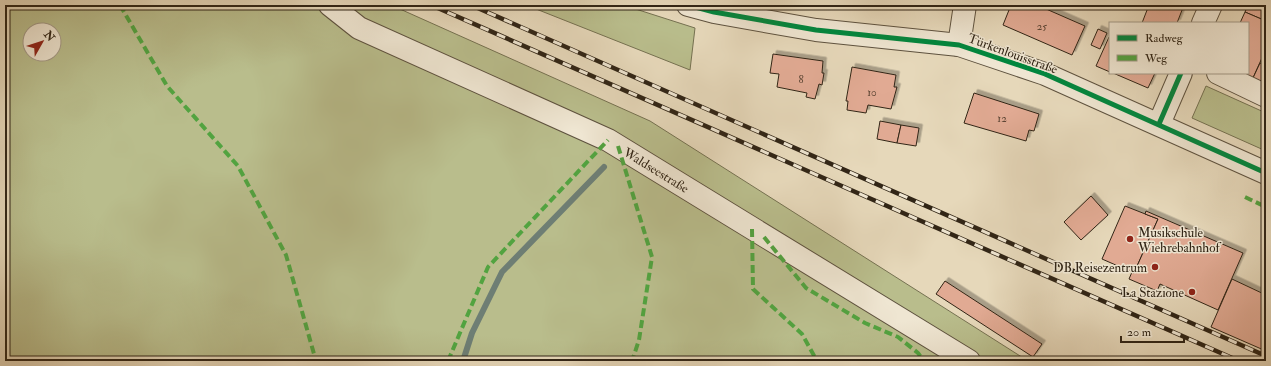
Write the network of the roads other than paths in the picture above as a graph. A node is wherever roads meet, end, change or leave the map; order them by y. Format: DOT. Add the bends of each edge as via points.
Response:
graph roads {
  1 [pos="330,5"];
  2 [pos="688,5"];
  3 [pos="965,5"];
  4 [pos="1211,5"];
  5 [pos="1203,22"];
  6 [pos="959,45"];
  7 [pos="1181,74"];
  8 [pos="1220,74"];
  9 [pos="1266,96"];
  10 [pos="1159,124"];
  11 [pos="1266,173"];
  12 [pos="969,361"];
  1 -- 12 [label="street, Waldseestraße" via="359,28 608,140"];
  2 -- 6 [label="street, Türkenlouisstraße" via="816,30"];
  3 -- 6 [label="street"];
  4 -- 5 [label="street"];
  6 -- 10 [label="street, Türkenlouisstraße" via="1045,74"];
  7 -- 10 [label="street"];
  8 -- 9 [label="street"];
  10 -- 11 [label="street, Türkenlouisstraße"];
}
